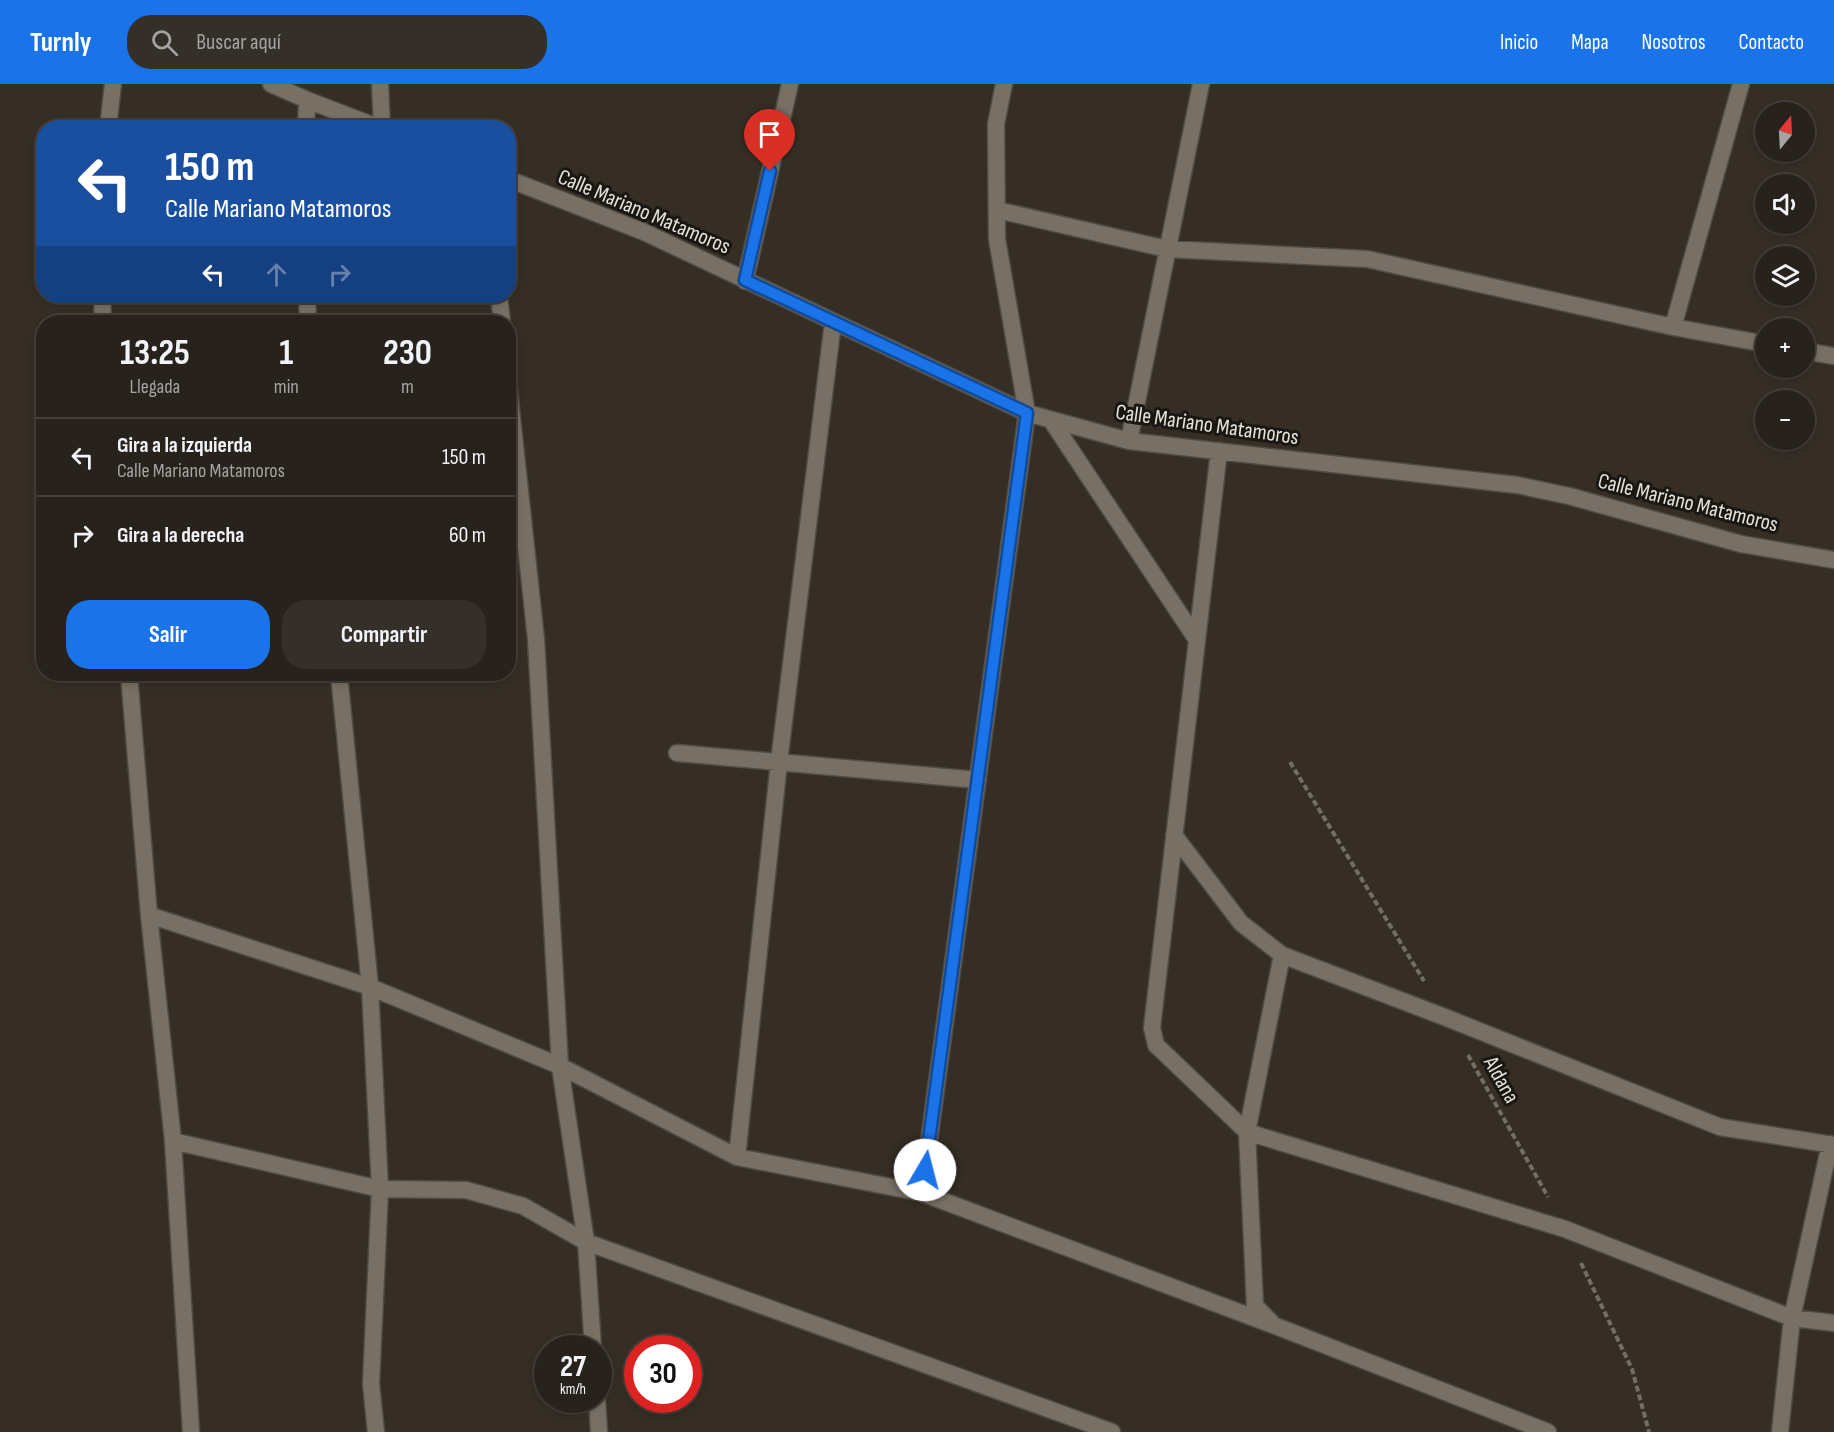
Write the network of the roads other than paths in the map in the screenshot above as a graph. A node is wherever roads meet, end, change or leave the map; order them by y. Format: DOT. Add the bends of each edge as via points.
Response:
graph roads {
  1 [pos="113,84"];
  2 [pos="271,84"];
  3 [pos="380,84"];
  4 [pos="790,84"];
  5 [pos="1004,84"];
  6 [pos="1201,84"];
  7 [pos="1741,84"];
  8 [pos="307,100"];
  9 [pos="109,120"];
  10 [pos="306,120"];
  11 [pos="360,120"];
  12 [pos="381,120"];
  13 [pos="516,182"];
  14 [pos="996,210"];
  15 [pos="1167,249"];
  16 [pos="745,280"];
  17 [pos="833,322"];
  18 [pos="1673,327"];
  19 [pos="1755,342"];
  20 [pos="1815,353"];
  21 [pos="1834,356"];
  22 [pos="1027,413"];
  23 [pos="1052,420"];
  24 [pos="1130,441"];
  25 [pos="1219,451"];
  26 [pos="516,455"];
  27 [pos="1834,560"];
  28 [pos="1197,640"];
  29 [pos="130,681"];
  30 [pos="340,681"];
  31 [pos="677,753"];
  32 [pos="779,762"];
  33 [pos="978,780"];
  34 [pos="1174,835"];
  35 [pos="149,915"];
  36 [pos="1282,955"];
  37 [pos="370,987"];
  38 [pos="560,1066"];
  39 [pos="1247,1132"];
  40 [pos="172,1141"];
  41 [pos="1832,1145"];
  42 [pos="737,1156"];
  43 [pos="380,1189"];
  44 [pos="922,1193"];
  45 [pos="586,1242"];
  46 [pos="1792,1318"];
  47 [pos="1834,1323"];
  48 [pos="1273,1325"];
  49 [pos="592,1335"];
  50 [pos="598,1413"];
  51 [pos="191,1432"];
  52 [pos="376,1432"];
  53 [pos="599,1432"];
  54 [pos="1112,1432"];
  55 [pos="1548,1432"];
  56 [pos="1780,1432"];
  1 -- 9 [label="street"];
  2 -- 8 [label="street"];
  3 -- 12 [label="street"];
  4 -- 16 [label="street"];
  5 -- 14 [label="street" via="996,124"];
  6 -- 15 [label="street"];
  7 -- 18 [label="street"];
  8 -- 10 [label="street"];
  8 -- 11 [label="street"];
  13 -- 16 [label="street, Calle Mariano Matamoros" via="644,232"];
  14 -- 15 [label="street"];
  14 -- 22 [label="street" via="997,239"];
  15 -- 18 [label="street" via="1367,259"];
  15 -- 24 [label="street"];
  16 -- 17 [label="street, Calle Mariano Matamoros"];
  17 -- 22 [label="street, Calle Mariano Matamoros"];
  17 -- 32 [label="street"];
  18 -- 19 [label="street"];
  20 -- 21 [label="street"];
  22 -- 23 [label="street, Calle Mariano Matamoros"];
  22 -- 33 [label="street"];
  23 -- 24 [label="street, Calle Mariano Matamoros"];
  23 -- 28 [label="street"];
  24 -- 25 [label="street, Calle Mariano Matamoros"];
  25 -- 27 [label="street, Calle Mariano Matamoros" via="1517,485 1741,544"];
  25 -- 28 [label="street"];
  26 -- 38 [label="street" via="536,639"];
  28 -- 34 [label="street"];
  29 -- 35 [label="street"];
  30 -- 37 [label="street"];
  31 -- 32 [label="street"];
  32 -- 33 [label="street"];
  32 -- 42 [label="street"];
  33 -- 44 [label="street"];
  34 -- 36 [label="street" via="1241,923"];
  34 -- 39 [label="street" via="1152,1028 1156,1045"];
  35 -- 37 [label="street"];
  35 -- 40 [label="street"];
  36 -- 39 [label="street"];
  36 -- 41 [label="street" via="1720,1127"];
  37 -- 38 [label="street"];
  37 -- 43 [label="street"];
  38 -- 42 [label="street"];
  38 -- 45 [label="street"];
  39 -- 46 [label="street" via="1565,1229"];
  39 -- 48 [label="street" via="1255,1306"];
  40 -- 43 [label="street"];
  40 -- 51 [label="street"];
  41 -- 46 [label="street"];
  42 -- 44 [label="street"];
  43 -- 45 [label="street" via="466,1190 523,1206"];
  43 -- 52 [label="street" via="371,1384"];
  44 -- 48 [label="street"];
  45 -- 49 [label="street"];
  45 -- 54 [label="street"];
  46 -- 47 [label="street"];
  46 -- 56 [label="street"];
  48 -- 55 [label="street"];
  50 -- 53 [label="street"];
}
